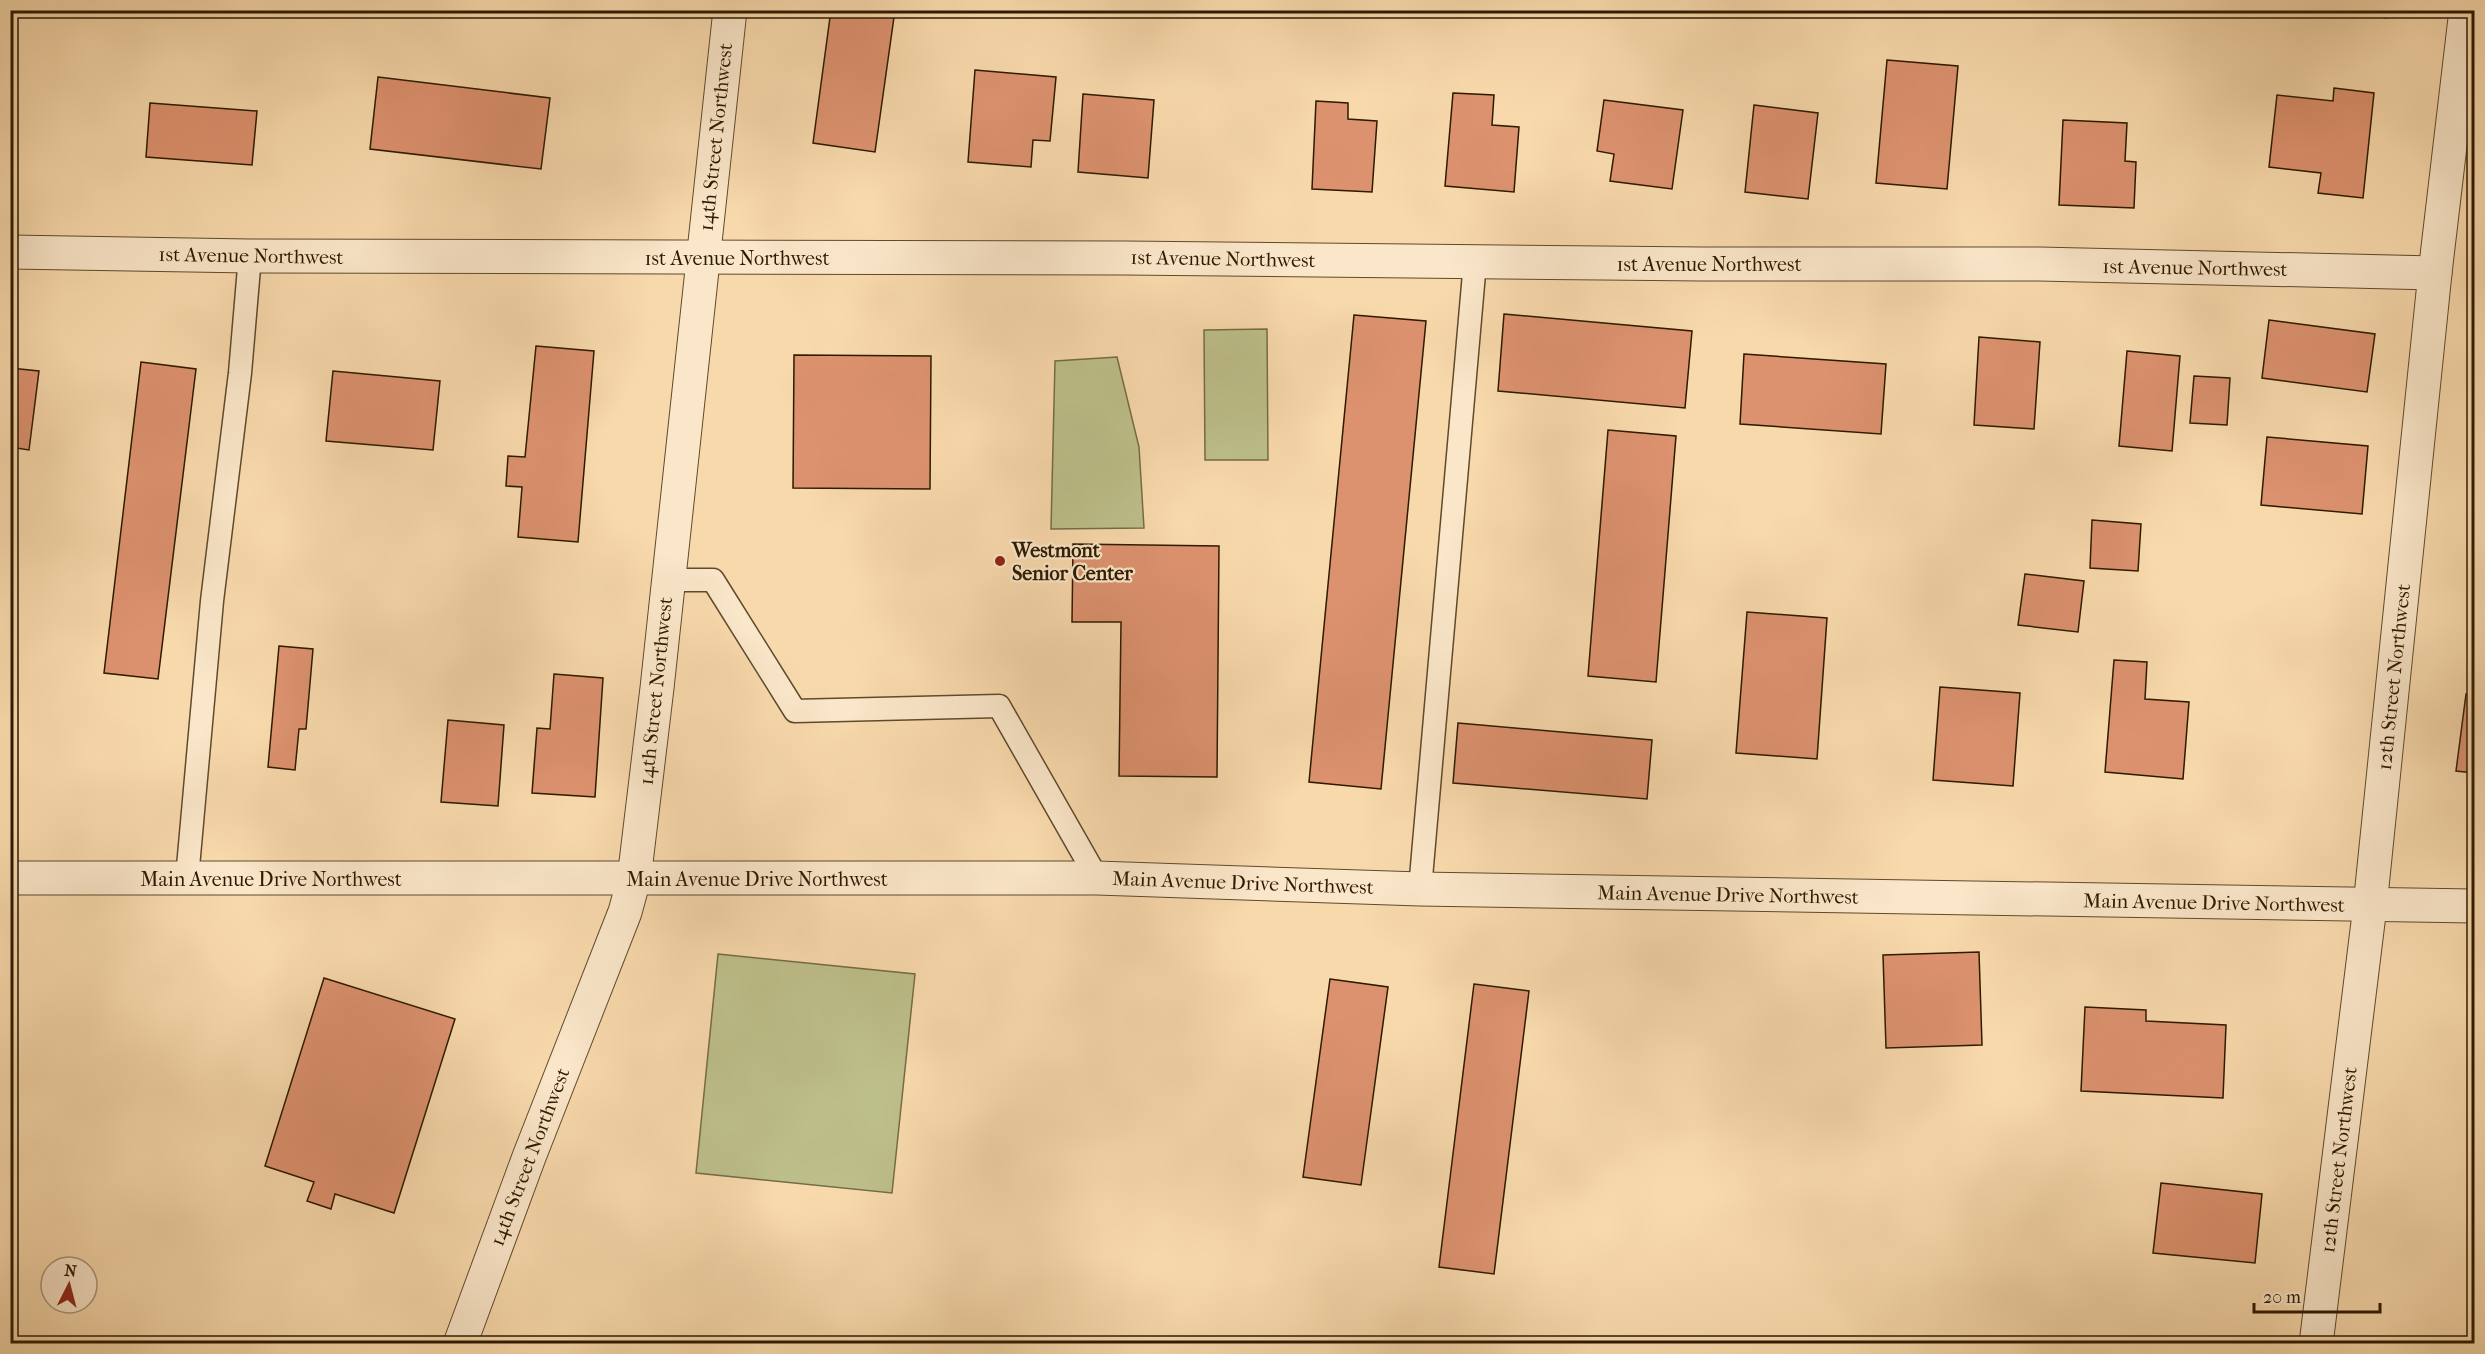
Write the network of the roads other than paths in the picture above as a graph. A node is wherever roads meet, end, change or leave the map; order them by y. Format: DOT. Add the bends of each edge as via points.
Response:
graph roads {
  1 [pos="730,10"];
  2 [pos="2466,10"];
  3 [pos="10,252"];
  4 [pos="250,256"];
  5 [pos="703,259"];
  6 [pos="1475,262"];
  7 [pos="2435,273"];
  8 [pos="668,580"];
  9 [pos="10,878"];
  10 [pos="187,878"];
  11 [pos="1097,878"];
  12 [pos="634,879"];
  13 [pos="1420,889"];
  14 [pos="2370,906"];
  15 [pos="2475,906"];
  16 [pos="460,1344"];
  17 [pos="2316,1344"];
  1 -- 5 [label="street, 14th Street Northwest"];
  2 -- 7 [label="street, 12th Street Northwest"];
  3 -- 4 [label="street, 1st Avenue Northwest"];
  4 -- 5 [label="street, 1st Avenue Northwest"];
  4 -- 10 [label="lane"];
  5 -- 6 [label="street, 1st Avenue Northwest"];
  5 -- 8 [label="street, 14th Street Northwest"];
  6 -- 7 [label="street, 1st Avenue Northwest" via="2039,264"];
  6 -- 13 [label="lane"];
  7 -- 14 [label="street, 12th Street Northwest"];
  8 -- 11 [label="lane" via="712,580 795,711 999,706"];
  8 -- 12 [label="street, 14th Street Northwest"];
  9 -- 10 [label="street, Main Avenue Drive Northwest"];
  10 -- 12 [label="street, Main Avenue Drive Northwest"];
  11 -- 12 [label="street, Main Avenue Drive Northwest"];
  11 -- 13 [label="street, Main Avenue Drive Northwest"];
  12 -- 16 [label="street, 14th Street Northwest" via="625,912"];
  13 -- 14 [label="street, Main Avenue Drive Northwest"];
  14 -- 15 [label="street, Main Avenue Drive Northwest"];
  14 -- 17 [label="street, 12th Street Northwest"];
}
